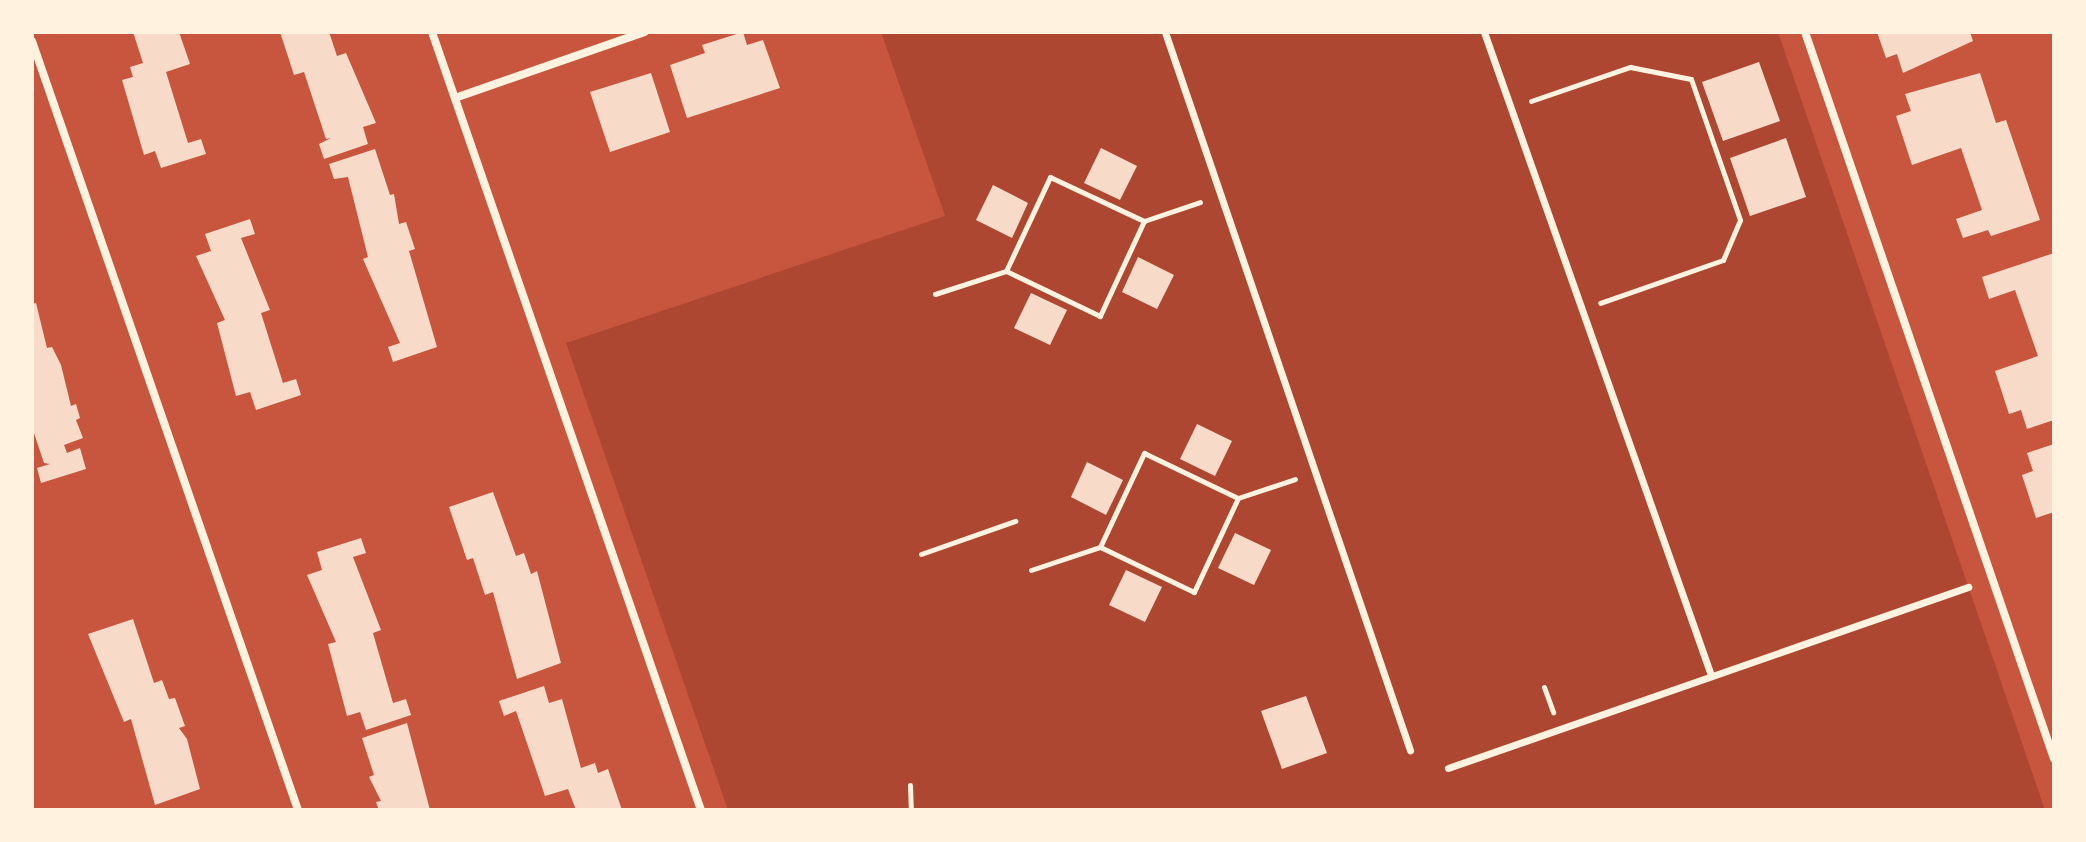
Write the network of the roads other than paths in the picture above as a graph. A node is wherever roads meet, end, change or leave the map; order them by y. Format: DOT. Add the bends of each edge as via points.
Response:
graph roads {
  1 [pos="432,32"];
  2 [pos="645,32"];
  3 [pos="1165,32"];
  4 [pos="1484,32"];
  5 [pos="1805,32"];
  6 [pos="32,41"];
  7 [pos="455,98"];
  8 [pos="1968,587"];
  9 [pos="1711,675"];
  10 [pos="1410,750"];
  11 [pos="2054,759"];
  12 [pos="1448,768"];
  13 [pos="298,810"];
  14 [pos="701,810"];
  1 -- 7 [label="street"];
  2 -- 7 [label="street"];
  3 -- 10 [label="street"];
  4 -- 9 [label="street"];
  5 -- 11 [label="street"];
  6 -- 13 [label="street"];
  7 -- 14 [label="street"];
  8 -- 9 [label="street"];
  9 -- 12 [label="street"];
}
